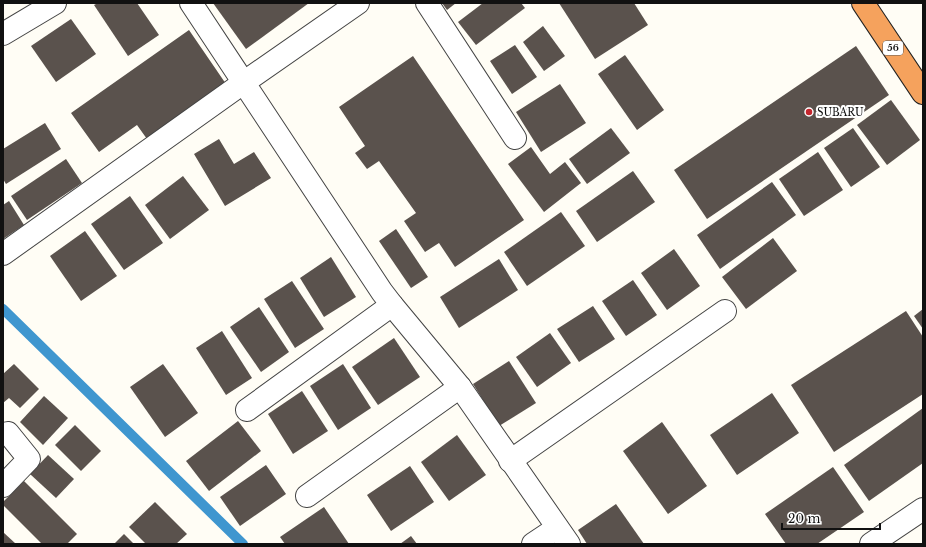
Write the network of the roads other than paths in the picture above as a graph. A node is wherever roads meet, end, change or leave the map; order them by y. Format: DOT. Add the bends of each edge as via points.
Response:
graph roads {
  1 [pos="55,3"];
  2 [pos="190,3"];
  3 [pos="358,3"];
  4 [pos="427,3"];
  5 [pos="869,5"];
  6 [pos="3,34"];
  7 [pos="243,83"];
  8 [pos="923,93"];
  9 [pos="515,138"];
  10 [pos="3,254"];
  11 [pos="392,305"];
  12 [pos="725,311"];
  13 [pos="460,387"];
  14 [pos="247,410"];
  15 [pos="8,433"];
  16 [pos="510,461"];
  17 [pos="3,486"];
  18 [pos="307,496"];
  19 [pos="923,509"];
  20 [pos="563,536"];
  21 [pos="533,544"];
  22 [pos="871,544"];
  1 -- 6 [label="street"];
  2 -- 7 [label="street"];
  3 -- 7 [label="street"];
  4 -- 9 [label="street"];
  5 -- 8 [label="highway, 56"];
  7 -- 10 [label="street"];
  7 -- 11 [label="street"];
  11 -- 13 [label="street"];
  11 -- 14 [label="street"];
  12 -- 16 [label="street"];
  13 -- 16 [label="street"];
  13 -- 18 [label="street"];
  15 -- 17 [label="street" via="29,459"];
  16 -- 20 [label="street"];
  19 -- 22 [label="street"];
  20 -- 21 [label="street"];
}
